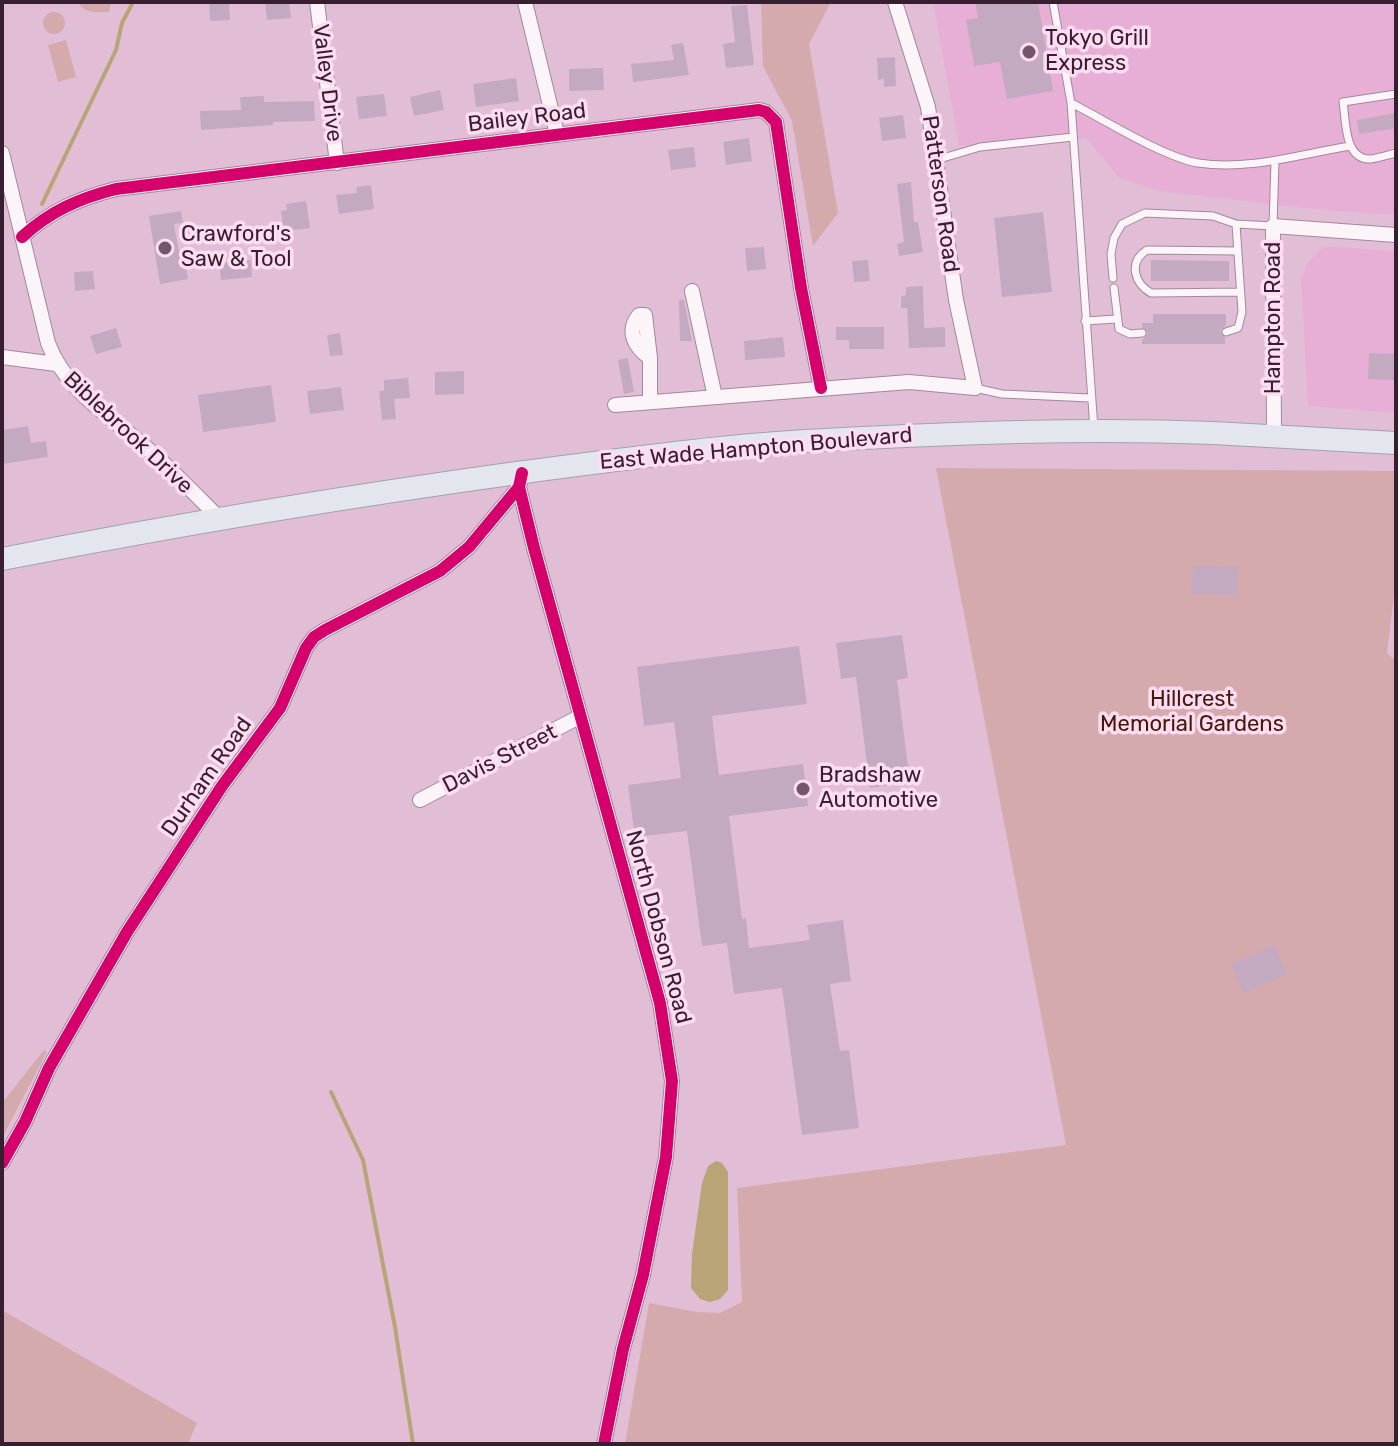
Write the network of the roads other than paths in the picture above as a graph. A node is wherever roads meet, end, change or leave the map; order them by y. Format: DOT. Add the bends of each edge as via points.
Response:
graph roads {
  1 [pos="317,2"];
  2 [pos="525,2"];
  3 [pos="895,2"];
  4 [pos="1053,2"];
  5 [pos="1396,94"];
  6 [pos="1071,103"];
  7 [pos="557,134"];
  8 [pos="1073,137"];
  9 [pos="1350,146"];
  10 [pos="2,153"];
  11 [pos="1396,153"];
  12 [pos="936,160"];
  13 [pos="1275,161"];
  14 [pos="337,163"];
  15 [pos="1236,224"];
  16 [pos="1273,226"];
  17 [pos="1396,235"];
  18 [pos="22,237"];
  19 [pos="1237,251"];
  20 [pos="1113,278"];
  21 [pos="1114,288"];
  22 [pos="692,291"];
  23 [pos="1240,292"];
  24 [pos="1116,319"];
  25 [pos="1085,321"];
  26 [pos="1226,332"];
  27 [pos="1142,333"];
  28 [pos="2,357"];
  29 [pos="650,358"];
  30 [pos="56,364"];
  31 [pos="821,388"];
  32 [pos="975,388"];
  33 [pos="715,397"];
  34 [pos="1090,398"];
  35 [pos="650,402"];
  36 [pos="615,405"];
  37 [pos="1095,433"];
  38 [pos="1274,437"];
  39 [pos="1396,443"];
  40 [pos="521,480"];
  41 [pos="220,519"];
  42 [pos="122,536"];
  43 [pos="2,551"];
  44 [pos="2,559"];
  45 [pos="579,717"];
  46 [pos="420,800"];
  47 [pos="2,1163"];
  48 [pos="604,1444"];
  1 -- 14 [label="street, Valley Drive"];
  2 -- 7 [label="street"];
  3 -- 12 [label="street, Patterson Road" via="928,107"];
  4 -- 6 [label="lane"];
  5 -- 9 [label="lane" via="1343,102"];
  6 -- 8 [label="lane"];
  6 -- 13 [label="lane" via="1196,162"];
  7 -- 14 [label="street, Bailey Road"];
  7 -- 31 [label="street, Bailey Road" via="752,109 772,116"];
  8 -- 12 [label="lane" via="980,147"];
  8 -- 25 [label="lane"];
  9 -- 11 [label="lane" via="1361,158"];
  9 -- 13 [label="lane"];
  10 -- 18 [label="street, Biblebrook Drive"];
  12 -- 32 [label="street, Patterson Road"];
  13 -- 16 [label="lane"];
  14 -- 18 [label="street, Bailey Road" via="116,189 66,205"];
  15 -- 16 [label="lane"];
  15 -- 19 [label="lane"];
  15 -- 20 [label="lane" via="1213,216 1145,213 1122,224 1114,238"];
  16 -- 17 [label="street, Hampton Road"];
  16 -- 38 [label="street, Hampton Road"];
  18 -- 30 [label="street, Biblebrook Drive"];
  19 -- 23 [label="lane"];
  19 -- 23 [label="lane" via="1147,250 1135,271 1140,285 1151,293"];
  21 -- 24 [label="lane"];
  22 -- 33 [label="street"];
  23 -- 26 [label="lane" via="1240,323"];
  24 -- 25 [label="lane"];
  24 -- 27 [label="lane" via="1123,331"];
  25 -- 34 [label="lane"];
  28 -- 30 [label="street"];
  29 -- 35 [label="street"];
  30 -- 41 [label="street, Biblebrook Drive" via="69,382 150,450"];
  31 -- 32 [label="street" via="909,382"];
  31 -- 33 [label="street"];
  32 -- 34 [label="lane"];
  33 -- 35 [label="street"];
  34 -- 37 [label="lane"];
  35 -- 36 [label="street"];
  37 -- 38 [label="main road, East Wade Hampton Boulevard"];
  37 -- 40 [label="main road, East Wade Hampton Boulevard" via="823,440 659,453"];
  38 -- 39 [label="main road, East Wade Hampton Boulevard"];
  40 -- 41 [label="main road, East Wade Hampton Boulevard" via="440,483"];
  40 -- 45 [label="street, North Dobson Road"];
  40 -- 47 [label="street, Durham Road" via="469,547 440,571 314,637 280,708 127,932"];
  41 -- 42 [label="main road, East Wade Hampton Boulevard"];
  42 -- 43 [label="main road, East Wade Hampton Boulevard"];
  42 -- 44 [label="main road, East Wade Hampton Boulevard"];
  45 -- 46 [label="street, Davis Street"];
  45 -- 48 [label="street, North Dobson Road" via="660,1003 672,1081 666,1157"];
}
